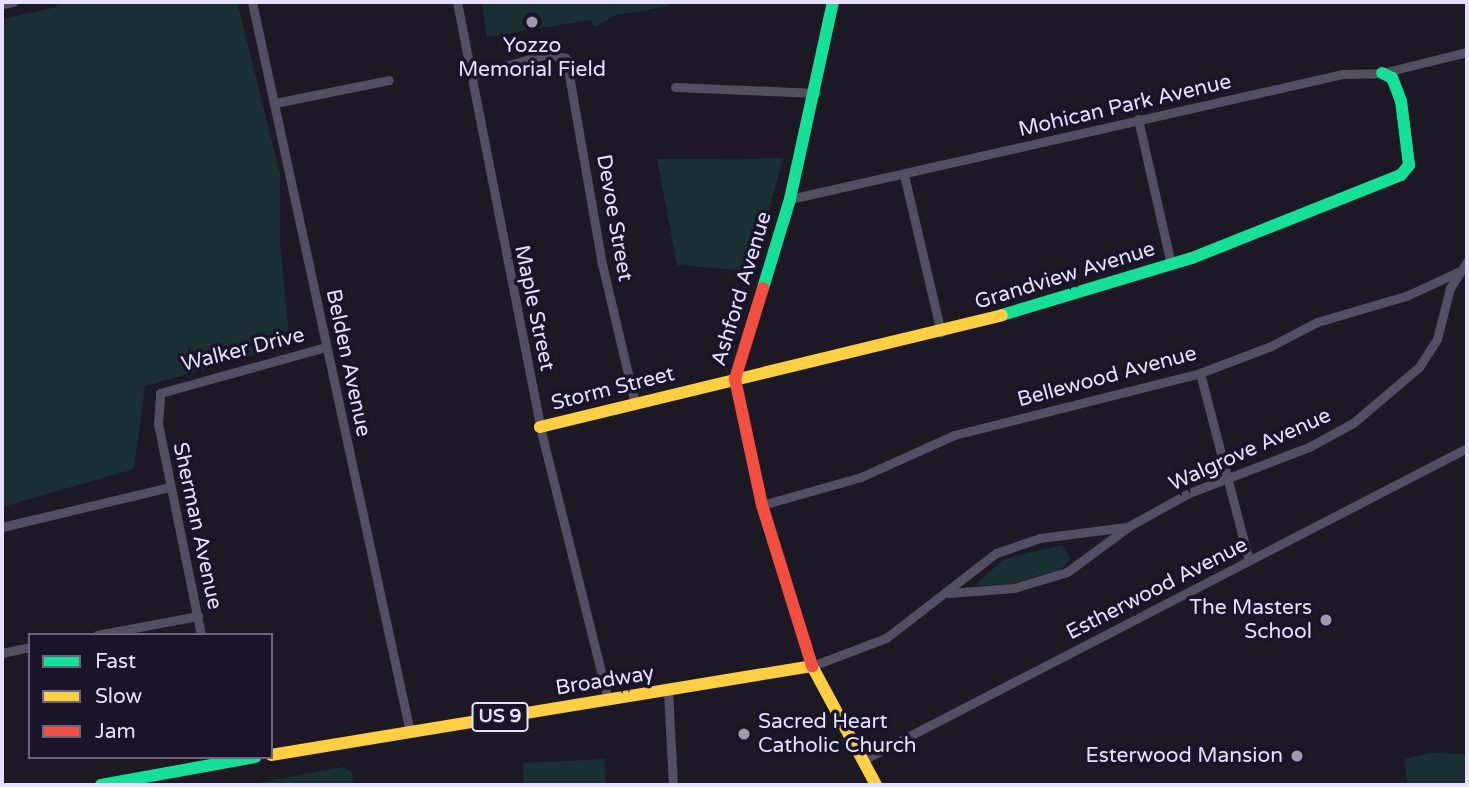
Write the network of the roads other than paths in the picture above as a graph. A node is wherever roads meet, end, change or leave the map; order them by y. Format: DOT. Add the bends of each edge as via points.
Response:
graph roads {
  1 [pos="13,2"];
  2 [pos="252,2"];
  3 [pos="457,2"];
  4 [pos="833,2"];
  5 [pos="2,4"];
  6 [pos="1467,52"];
  7 [pos="1382,73"];
  8 [pos="470,76"];
  9 [pos="389,79"];
  10 [pos="675,87"];
  11 [pos="816,93"];
  12 [pos="275,103"];
  13 [pos="1138,119"];
  14 [pos="904,175"];
  15 [pos="790,199"];
  16 [pos="1467,262"];
  17 [pos="1171,264"];
  18 [pos="1458,272"];
  19 [pos="941,333"];
  20 [pos="326,347"];
  21 [pos="1200,373"];
  22 [pos="735,379"];
  23 [pos="635,404"];
  24 [pos="158,424"];
  25 [pos="541,427"];
  26 [pos="1467,448"];
  27 [pos="1226,477"];
  28 [pos="170,487"];
  29 [pos="762,505"];
  30 [pos="1131,525"];
  31 [pos="2,527"];
  32 [pos="1249,561"];
  33 [pos="950,593"];
  34 [pos="198,616"];
  35 [pos="108,633"];
  36 [pos="201,633"];
  37 [pos="28,647"];
  38 [pos="2,653"];
  39 [pos="812,666"];
  40 [pos="668,690"];
  41 [pos="608,700"];
  42 [pos="410,732"];
  43 [pos="273,755"];
  44 [pos="225,760"];
  45 [pos="863,760"];
  46 [pos="101,785"];
  47 [pos="673,785"];
  48 [pos="876,785"];
  1 -- 5 [label="street"];
  2 -- 12 [label="street, Belden Avenue"];
  3 -- 8 [label="street, Maple Street"];
  4 -- 11 [label="main road, Ashford Avenue"];
  6 -- 7 [label="street, Mohican Park Avenue"];
  7 -- 13 [label="street, Mohican Park Avenue" via="1343,74"];
  7 -- 17 [label="main road, Grandview Avenue" via="1392,78 1401,101 1409,165 1397,177"];
  8 -- 23 [label="street, Devoe Street" via="547,54 566,58 602,264"];
  8 -- 25 [label="street, Maple Street"];
  9 -- 12 [label="street"];
  10 -- 11 [label="street"];
  11 -- 15 [label="main road, Ashford Avenue"];
  12 -- 20 [label="street, Belden Avenue"];
  13 -- 14 [label="street, Mohican Park Avenue"];
  13 -- 17 [label="street"];
  14 -- 15 [label="street, Mohican Park Avenue"];
  14 -- 19 [label="street"];
  15 -- 22 [label="main road, Ashford Avenue"];
  16 -- 18 [label="street, Walgrove Avenue"];
  17 -- 19 [label="main road, Grandview Avenue"];
  18 -- 21 [label="street, Bellewood Avenue" via="1406,296 1317,322 1271,346"];
  18 -- 27 [label="street, Walgrove Avenue" via="1437,339 1392,392 1326,438"];
  19 -- 22 [label="main road, Grandview Avenue"];
  20 -- 24 [label="street, Walker Drive" via="166,387 160,393"];
  20 -- 42 [label="street, Belden Avenue"];
  21 -- 27 [label="street"];
  21 -- 29 [label="street, Bellewood Avenue" via="954,435 861,477"];
  22 -- 23 [label="main road, Storm Street"];
  22 -- 29 [label="main road, Ashford Avenue"];
  23 -- 25 [label="main road, Storm Street"];
  24 -- 28 [label="street, Sherman Avenue"];
  25 -- 41 [label="street, Maple Street"];
  26 -- 32 [label="street, Estherwood Avenue"];
  27 -- 30 [label="street, Walgrove Avenue"];
  27 -- 32 [label="street"];
  28 -- 31 [label="street"];
  28 -- 34 [label="street, Sherman Avenue"];
  29 -- 39 [label="main road, Ashford Avenue"];
  30 -- 33 [label="street, Walgrove Avenue" via="1091,557 1049,579 996,592"];
  30 -- 33 [label="street, Walgrove Avenue" via="1040,538 996,553 961,576"];
  32 -- 45 [label="street, Estherwood Avenue"];
  33 -- 39 [label="street, Walgrove Avenue" via="886,638"];
  34 -- 35 [label="street"];
  34 -- 36 [label="street, Sherman Avenue"];
  37 -- 38 [label="street"];
  39 -- 40 [label="main road, Broadway / US 9"];
  39 -- 45 [label="main road"];
  40 -- 41 [label="main road, Broadway / US 9"];
  40 -- 47 [label="street"];
  41 -- 42 [label="main road, Broadway / US 9"];
  42 -- 43 [label="main road, Broadway / US 9"];
  44 -- 46 [label="main road"];
  45 -- 48 [label="main road"];
}
